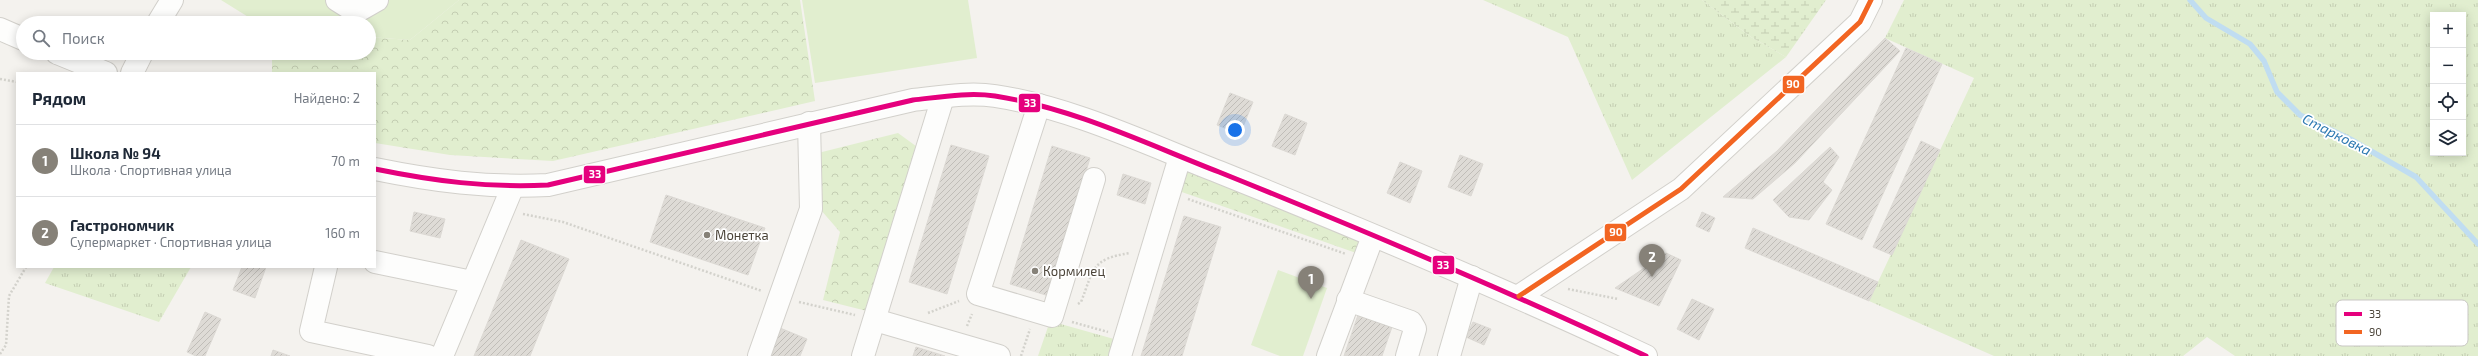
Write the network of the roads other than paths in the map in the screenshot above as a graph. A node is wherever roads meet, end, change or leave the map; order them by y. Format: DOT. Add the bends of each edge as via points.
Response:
graph roads {
  1 [pos="172,0"];
  2 [pos="337,0"];
  3 [pos="377,0"];
  4 [pos="1871,0"];
  5 [pos="162,16"];
  6 [pos="0,29"];
  7 [pos="16,36"];
  8 [pos="75,60"];
  9 [pos="138,60"];
  10 [pos="104,72"];
  11 [pos="132,72"];
  12 [pos="943,97"];
  13 [pos="1039,105"];
  14 [pos="809,123"];
  15 [pos="1180,157"];
  16 [pos="376,169"];
  17 [pos="1094,179"];
  18 [pos="513,186"];
  19 [pos="1373,236"];
  20 [pos="376,262"];
  21 [pos="326,268"];
  22 [pos="1472,276"];
  23 [pos="472,282"];
  24 [pos="1519,296"];
  25 [pos="1348,300"];
  26 [pos="875,320"];
  27 [pos="1123,346"];
  28 [pos="428,356"];
  29 [pos="442,356"];
  30 [pos="759,356"];
  31 [pos="864,356"];
  32 [pos="999,356"];
  33 [pos="1328,356"];
  34 [pos="1407,356"];
  35 [pos="1449,356"];
  36 [pos="1646,356"];
  1 -- 5 [label="street"];
  2 -- 3 [label="street" via="356,12"];
  4 -- 24 [label="street" via="1860,22 1681,189"];
  6 -- 7 [label="street"];
  8 -- 10 [label="street"];
  9 -- 11 [label="street"];
  12 -- 13 [label="street" via="992,96"];
  12 -- 14 [label="street" via="913,100"];
  12 -- 26 [label="street"];
  13 -- 15 [label="street"];
  13 -- 17 [label="street" via="978,294 1044,314"];
  14 -- 18 [label="street" via="548,185"];
  14 -- 30 [label="street" via="811,209"];
  15 -- 19 [label="street"];
  15 -- 27 [label="street"];
  16 -- 18 [label="street" via="465,185"];
  18 -- 23 [label="street"];
  19 -- 22 [label="street"];
  19 -- 25 [label="street"];
  20 -- 23 [label="street"];
  21 -- 28 [label="street" via="310,331"];
  22 -- 24 [label="street"];
  22 -- 35 [label="street"];
  23 -- 29 [label="street"];
  24 -- 36 [label="street"];
  25 -- 33 [label="street"];
  25 -- 34 [label="street" via="1410,322 1414,329"];
  26 -- 31 [label="street"];
  26 -- 32 [label="street"];
}
